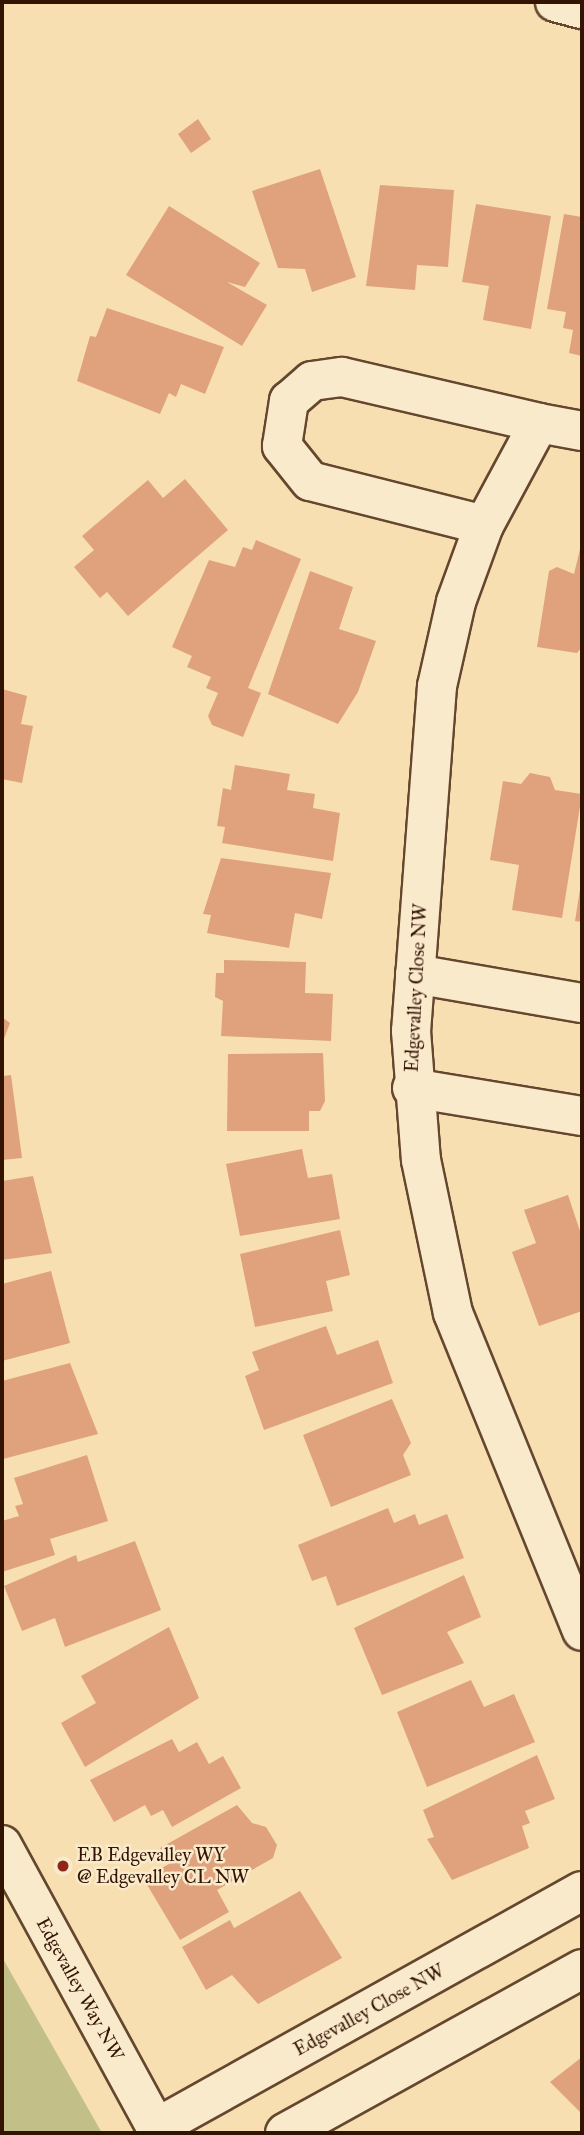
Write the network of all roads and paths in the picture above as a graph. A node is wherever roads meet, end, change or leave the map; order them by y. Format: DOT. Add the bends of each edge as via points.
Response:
graph roads {
  1 [pos="555,2"];
  2 [pos="582,9"];
  3 [pos="539,423"];
  4 [pos="582,431"];
  5 [pos="484,525"];
  6 [pos="415,974"];
  7 [pos="582,1003"];
  8 [pos="412,1088"];
  9 [pos="582,1116"];
  10 [pos="582,1631"];
  11 [pos="2,1845"];
  12 [pos="582,1891"];
  13 [pos="582,1969"];
  14 [pos="158,2131"];
  15 [pos="285,2133"];
  1 -- 2 [label="street"];
  3 -- 4 [label="street"];
  3 -- 5 [label="street, Edgevalley Close NW"];
  3 -- 5 [label="street" via="342,377 312,381 289,401 282,446 310,481"];
  5 -- 6 [label="street, Edgevalley Close NW" via="456,602 437,686"];
  6 -- 7 [label="street"];
  6 -- 8 [label="street, Edgevalley Close NW"];
  8 -- 9 [label="street"];
  8 -- 10 [label="street, Edgevalley Close NW" via="432,1229 453,1313"];
  11 -- 14 [label="street, Edgevalley Way NW"];
  12 -- 14 [label="street, Edgevalley Close NW"];
  13 -- 15 [label="street"];
}
